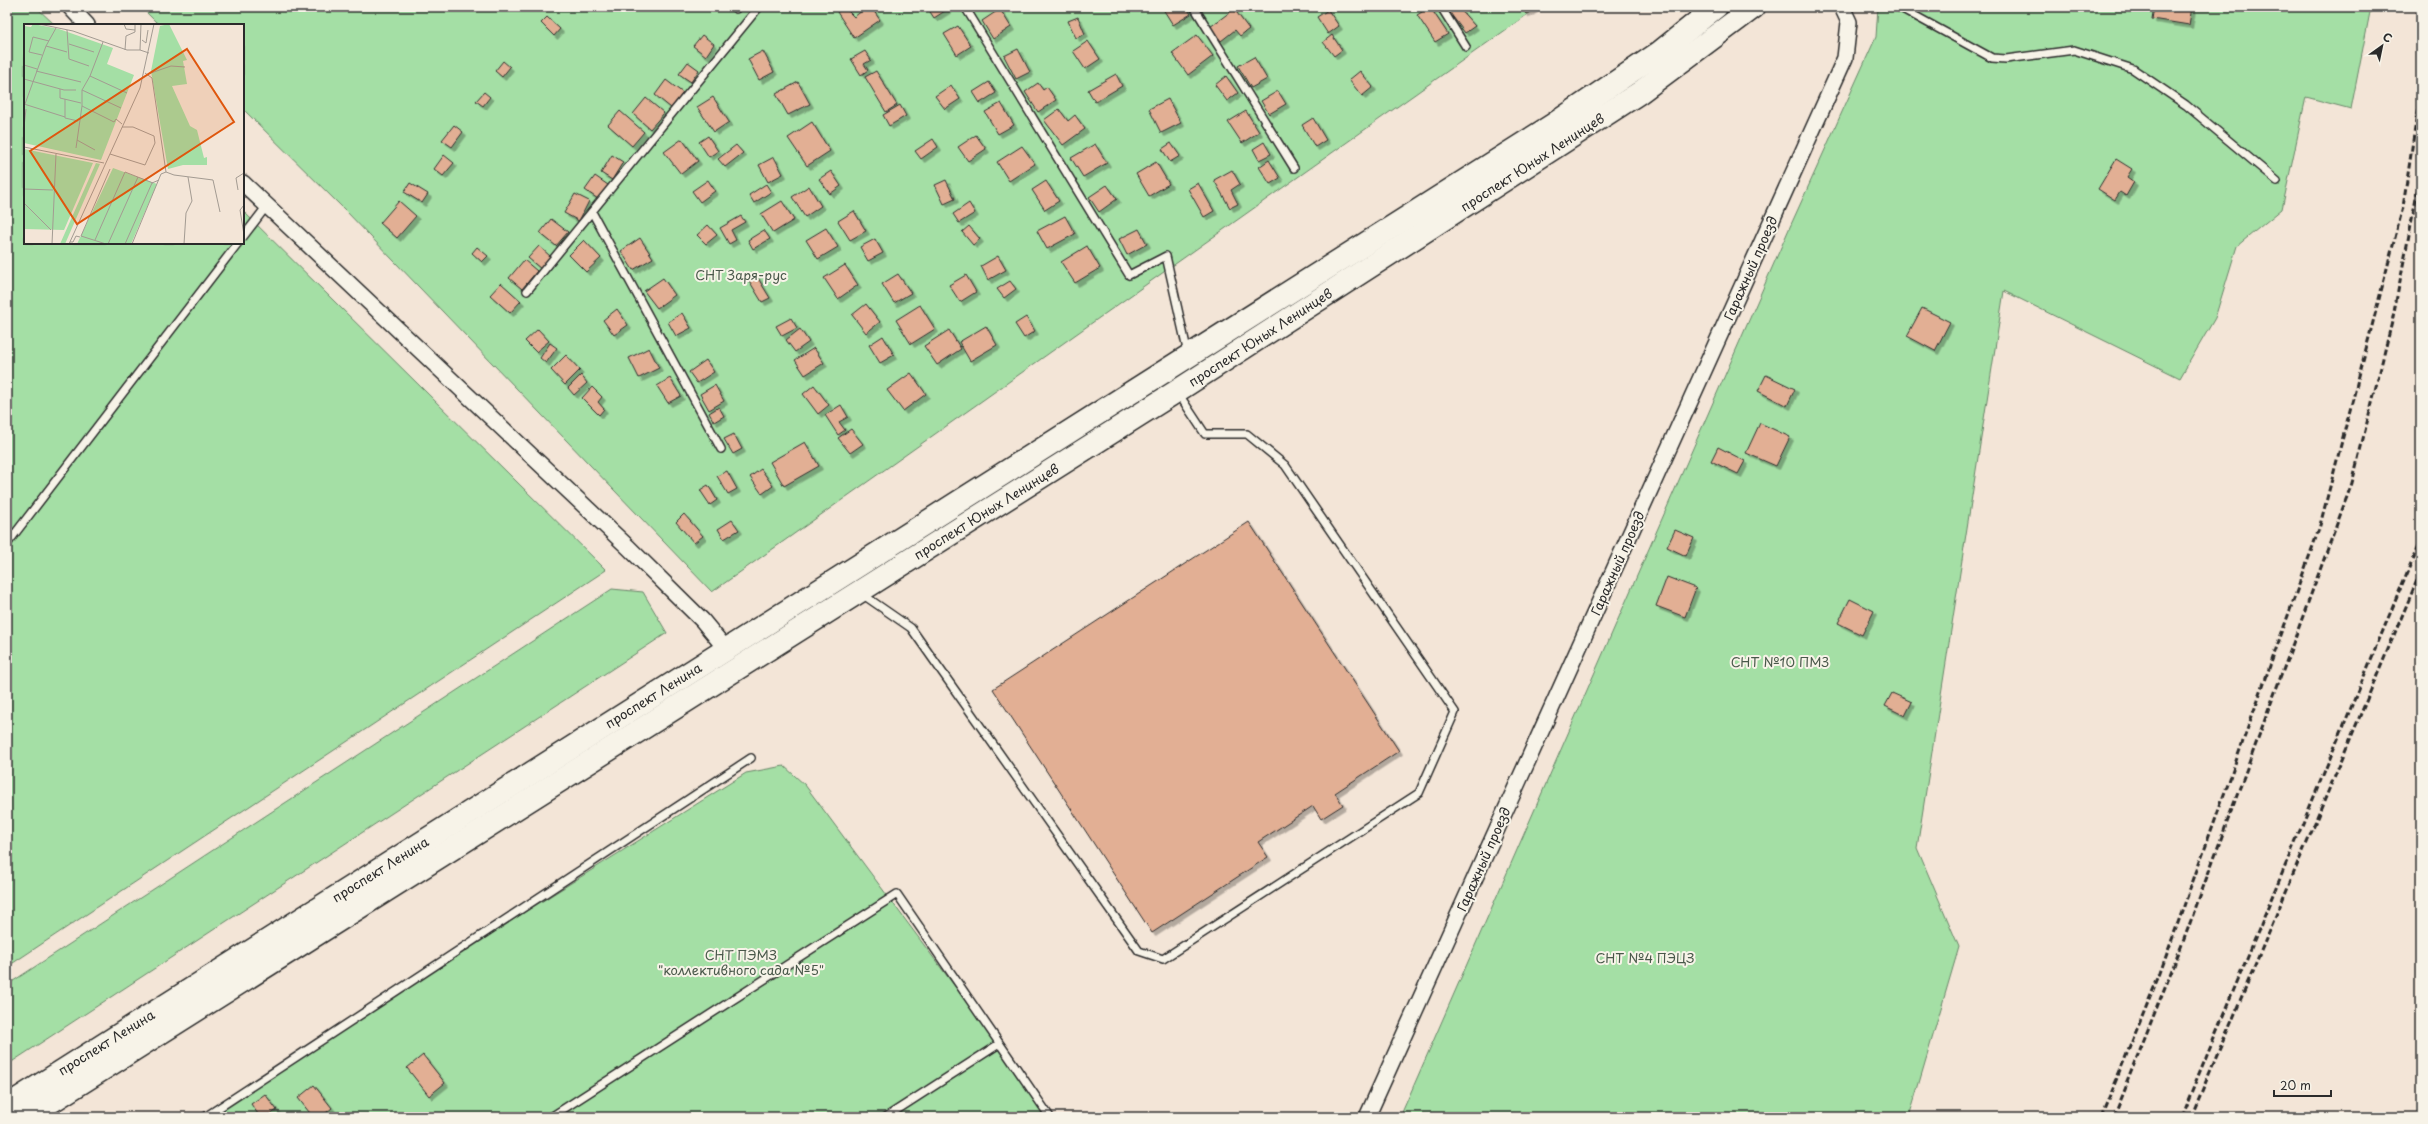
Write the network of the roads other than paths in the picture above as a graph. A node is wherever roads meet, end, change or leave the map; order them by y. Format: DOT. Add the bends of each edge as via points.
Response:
graph roads {
  1 [pos="70,7"];
  2 [pos="760,7"];
  3 [pos="965,7"];
  4 [pos="1194,7"];
  5 [pos="1441,7"];
  6 [pos="1716,7"];
  7 [pos="1754,7"];
  8 [pos="1842,7"];
  9 [pos="1899,7"];
  10 [pos="87,24"];
  11 [pos="1466,47"];
  12 [pos="1294,168"];
  13 [pos="2277,181"];
  14 [pos="244,184"];
  15 [pos="266,207"];
  16 [pos="592,212"];
  17 [pos="244,236"];
  18 [pos="237,244"];
  19 [pos="527,291"];
  20 [pos="1188,356"];
  21 [pos="1177,391"];
  22 [pos="721,449"];
  23 [pos="7,544"];
  24 [pos="859,592"];
  25 [pos="753,632"];
  26 [pos="726,649"];
  27 [pos="757,656"];
  28 [pos="751,758"];
  29 [pos="1000,1044"];
  30 [pos="7,1106"];
  31 [pos="27,1117"];
  32 [pos="204,1117"];
  33 [pos="551,1117"];
  34 [pos="886,1117"];
  35 [pos="1050,1117"];
  36 [pos="1367,1117"];
  1 -- 10 [label="street"];
  2 -- 16 [label="lane"];
  3 -- 20 [label="lane" via="1128,275 1166,256"];
  4 -- 12 [label="lane"];
  5 -- 11 [label="lane"];
  6 -- 20 [label="main road, проспект Юных Ленинцев" via="1660,52 1551,126"];
  7 -- 21 [label="main road, проспект Юных Ленинцев" via="1639,94"];
  8 -- 36 [label="street, Гаражный проезд" via="1849,22 1845,58"];
  9 -- 13 [label="lane" via="1992,58 2006,59 2074,50 2133,69 2186,105"];
  14 -- 15 [label="street"];
  15 -- 17 [label="lane"];
  15 -- 26 [label="street" via="622,541 702,620"];
  16 -- 19 [label="lane"];
  16 -- 22 [label="lane"];
  18 -- 23 [label="lane"];
  20 -- 25 [label="main road, проспект Юных Ленинцев"];
  21 -- 24 [label="main road, проспект Юных Ленинцев"];
  21 -- 24 [label="lane" via="1204,434 1246,434 1286,465 1455,712 1419,792 1163,959 1139,951 911,628"];
  24 -- 27 [label="main road, проспект Юных Ленинцев"];
  25 -- 26 [label="main road, проспект Ленина"];
  26 -- 30 [label="main road, проспект Ленина"];
  27 -- 31 [label="main road, проспект Ленина"];
  28 -- 32 [label="lane"];
  29 -- 33 [label="lane" via="897,894"];
  29 -- 34 [label="lane"];
  29 -- 35 [label="lane"];
}
